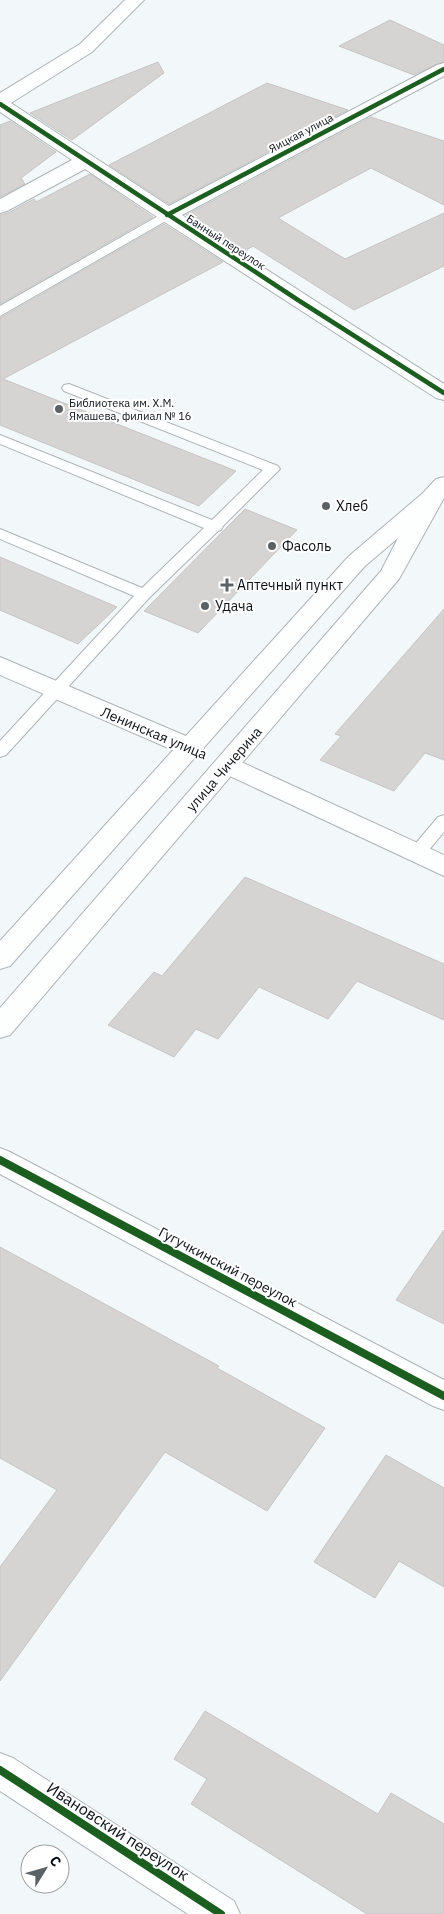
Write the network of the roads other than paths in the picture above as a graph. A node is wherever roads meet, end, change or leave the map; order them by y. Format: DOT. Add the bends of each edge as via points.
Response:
graph roads {
  1 [pos="135,0"];
  2 [pos="444,69"];
  3 [pos="0,102"];
  4 [pos="85,161"];
  5 [pos="0,207"];
  6 [pos="167,215"];
  7 [pos="0,312"];
  8 [pos="69,388"];
  9 [pos="444,393"];
  10 [pos="0,439"];
  11 [pos="439,495"];
  12 [pos="216,527"];
  13 [pos="0,534"];
  14 [pos="144,595"];
  15 [pos="0,665"];
  16 [pos="55,690"];
  17 [pos="191,748"];
  18 [pos="0,751"];
  19 [pos="228,765"];
  20 [pos="444,821"];
  21 [pos="417,854"];
  22 [pos="444,866"];
  23 [pos="0,959"];
  24 [pos="0,1027"];
  25 [pos="0,1160"];
  26 [pos="444,1396"];
  27 [pos="0,1770"];
  28 [pos="221,1914"];
  1 -- 3 [label="street" via="86,48"];
  2 -- 6 [label="street, Яицкая улица"];
  3 -- 4 [label="street, Банный переулок"];
  4 -- 5 [label="street"];
  4 -- 6 [label="street, Банный переулок"];
  6 -- 7 [label="lane"];
  6 -- 9 [label="street, Банный переулок"];
  8 -- 12 [label="lane" via="273,469"];
  10 -- 12 [label="lane"];
  11 -- 17 [label="street, улица Чичерина" via="357,561"];
  11 -- 19 [label="street, улица Чичерина" via="391,574"];
  12 -- 14 [label="lane"];
  13 -- 14 [label="lane"];
  14 -- 16 [label="lane"];
  15 -- 16 [label="street, Ленинская улица"];
  16 -- 17 [label="street, Ленинская улица"];
  16 -- 18 [label="lane"];
  17 -- 19 [label="street, Ленинская улица"];
  17 -- 23 [label="street, улица Чичерина"];
  19 -- 21 [label="street, Ленинская улица"];
  19 -- 24 [label="street, улица Чичерина"];
  20 -- 21 [label="lane"];
  21 -- 22 [label="street, Ленинская улица"];
  25 -- 26 [label="street, Гугучкинский переулок"];
  27 -- 28 [label="street, Ивановский переулок"];
}
